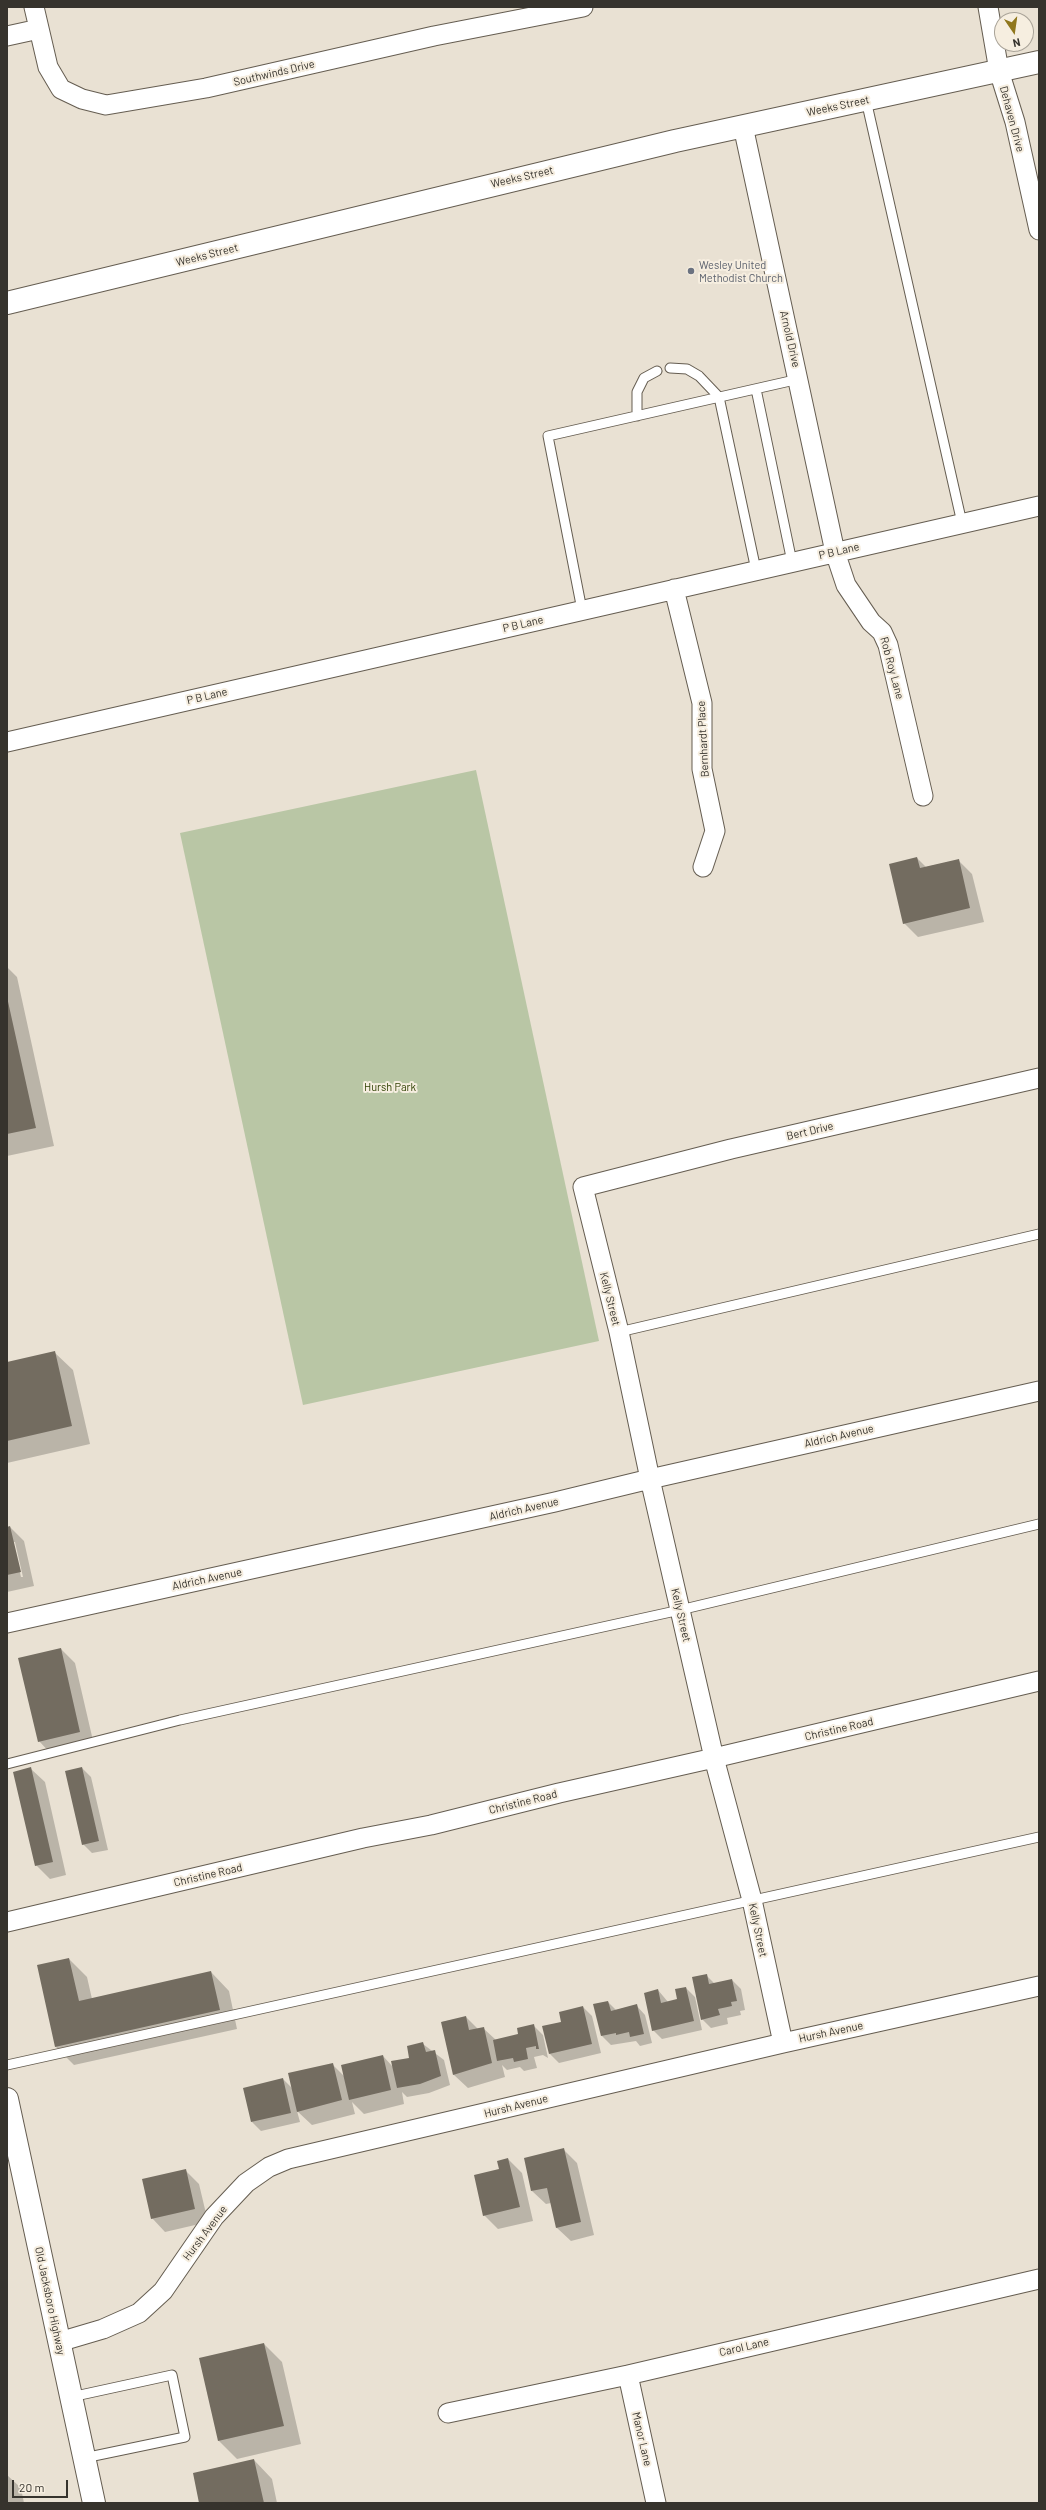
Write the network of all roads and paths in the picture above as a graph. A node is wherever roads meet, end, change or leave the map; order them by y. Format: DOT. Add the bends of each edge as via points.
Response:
graph roads {
  1 [pos="34,7"];
  2 [pos="583,7"];
  3 [pos="988,7"];
  4 [pos="39,29"];
  5 [pos="7,36"];
  6 [pos="1039,62"];
  7 [pos="999,71"];
  8 [pos="866,100"];
  9 [pos="743,126"];
  10 [pos="1039,230"];
  11 [pos="7,302"];
  12 [pos="670,368"];
  13 [pos="657,371"];
  14 [pos="799,379"];
  15 [pos="756,389"];
  16 [pos="719,397"];
  17 [pos="637,416"];
  18 [pos="1039,506"];
  19 [pos="962,523"];
  20 [pos="835,552"];
  21 [pos="792,562"];
  22 [pos="756,570"];
  23 [pos="674,588"];
  24 [pos="582,610"];
  25 [pos="7,742"];
  26 [pos="923,796"];
  27 [pos="703,866"];
  28 [pos="1039,1078"];
  29 [pos="583,1187"];
  30 [pos="1039,1234"];
  31 [pos="618,1332"];
  32 [pos="1039,1391"];
  33 [pos="650,1479"];
  34 [pos="1039,1524"];
  35 [pos="680,1610"];
  36 [pos="7,1623"];
  37 [pos="1039,1681"];
  38 [pos="714,1758"];
  39 [pos="7,1764"];
  40 [pos="1039,1837"];
  41 [pos="752,1900"];
  42 [pos="7,1922"];
  43 [pos="1039,1986"];
  44 [pos="783,2043"];
  45 [pos="7,2065"];
  46 [pos="7,2099"];
  47 [pos="1039,2279"];
  48 [pos="58,2342"];
  49 [pos="628,2375"];
  50 [pos="71,2397"];
  51 [pos="448,2413"];
  52 [pos="84,2458"];
  53 [pos="94,2503"];
  54 [pos="656,2503"];
  1 -- 4 [label="street, Southwinds Drive"];
  2 -- 4 [label="street, Southwinds Drive" via="434,36 206,88 106,105 82,99 61,88 48,67"];
  3 -- 7 [label="street, Dehaven Drive"];
  4 -- 5 [label="street"];
  6 -- 7 [label="street, Weeks Street"];
  7 -- 8 [label="street, Weeks Street"];
  7 -- 10 [label="street, Dehaven Drive" via="1015,122"];
  8 -- 9 [label="street, Weeks Street"];
  8 -- 19 [label="lane"];
  9 -- 11 [label="street, Weeks Street" via="332,222 185,261"];
  9 -- 14 [label="street, Arnold Drive"];
  12 -- 16 [label="lane" via="687,369"];
  13 -- 17 [label="lane" via="644,378 637,392"];
  14 -- 15 [label="lane"];
  14 -- 20 [label="street, Arnold Drive"];
  15 -- 16 [label="lane"];
  15 -- 21 [label="lane"];
  16 -- 17 [label="lane"];
  16 -- 22 [label="lane"];
  17 -- 24 [label="lane" via="548,436"];
  18 -- 19 [label="street, P B Lane"];
  19 -- 20 [label="street, P B Lane"];
  20 -- 21 [label="street, P B Lane"];
  20 -- 26 [label="street, Rob Roy Lane" via="846,585 871,622 882,632 888,645"];
  21 -- 22 [label="street, P B Lane"];
  22 -- 23 [label="street, P B Lane"];
  23 -- 24 [label="street, P B Lane"];
  23 -- 27 [label="street, Bernhardt Place" via="702,703 702,770 715,830"];
  24 -- 25 [label="street, P B Lane"];
  28 -- 29 [label="street, Bert Drive" via="731,1149"];
  29 -- 31 [label="street, Kelly Street"];
  30 -- 31 [label="lane"];
  31 -- 33 [label="street, Kelly Street"];
  32 -- 33 [label="street, Aldrich Avenue"];
  33 -- 35 [label="street, Kelly Street"];
  33 -- 36 [label="street, Aldrich Avenue"];
  34 -- 35 [label="lane"];
  35 -- 38 [label="street, Kelly Street"];
  35 -- 39 [label="lane" via="180,1720"];
  37 -- 38 [label="street, Christine Road"];
  38 -- 41 [label="street, Kelly Street"];
  38 -- 42 [label="street, Christine Road"];
  40 -- 41 [label="lane"];
  41 -- 44 [label="street, Kelly Street"];
  41 -- 45 [label="lane"];
  43 -- 44 [label="street, Hursh Avenue"];
  44 -- 48 [label="street, Hursh Avenue" via="288,2159 269,2167 246,2183 214,2217 163,2291 138,2313 110,2326"];
  46 -- 48 [label="street, Old Jacksboro Highway"];
  47 -- 49 [label="street, Carol Lane"];
  48 -- 50 [label="street, Old Jacksboro Highway"];
  49 -- 51 [label="street, Carol Lane"];
  49 -- 54 [label="street, Manor Lane"];
  50 -- 52 [label="street, Old Jacksboro Highway"];
  50 -- 52 [label="lane" via="172,2375 185,2437"];
  52 -- 53 [label="street, Old Jacksboro Highway"];
}
